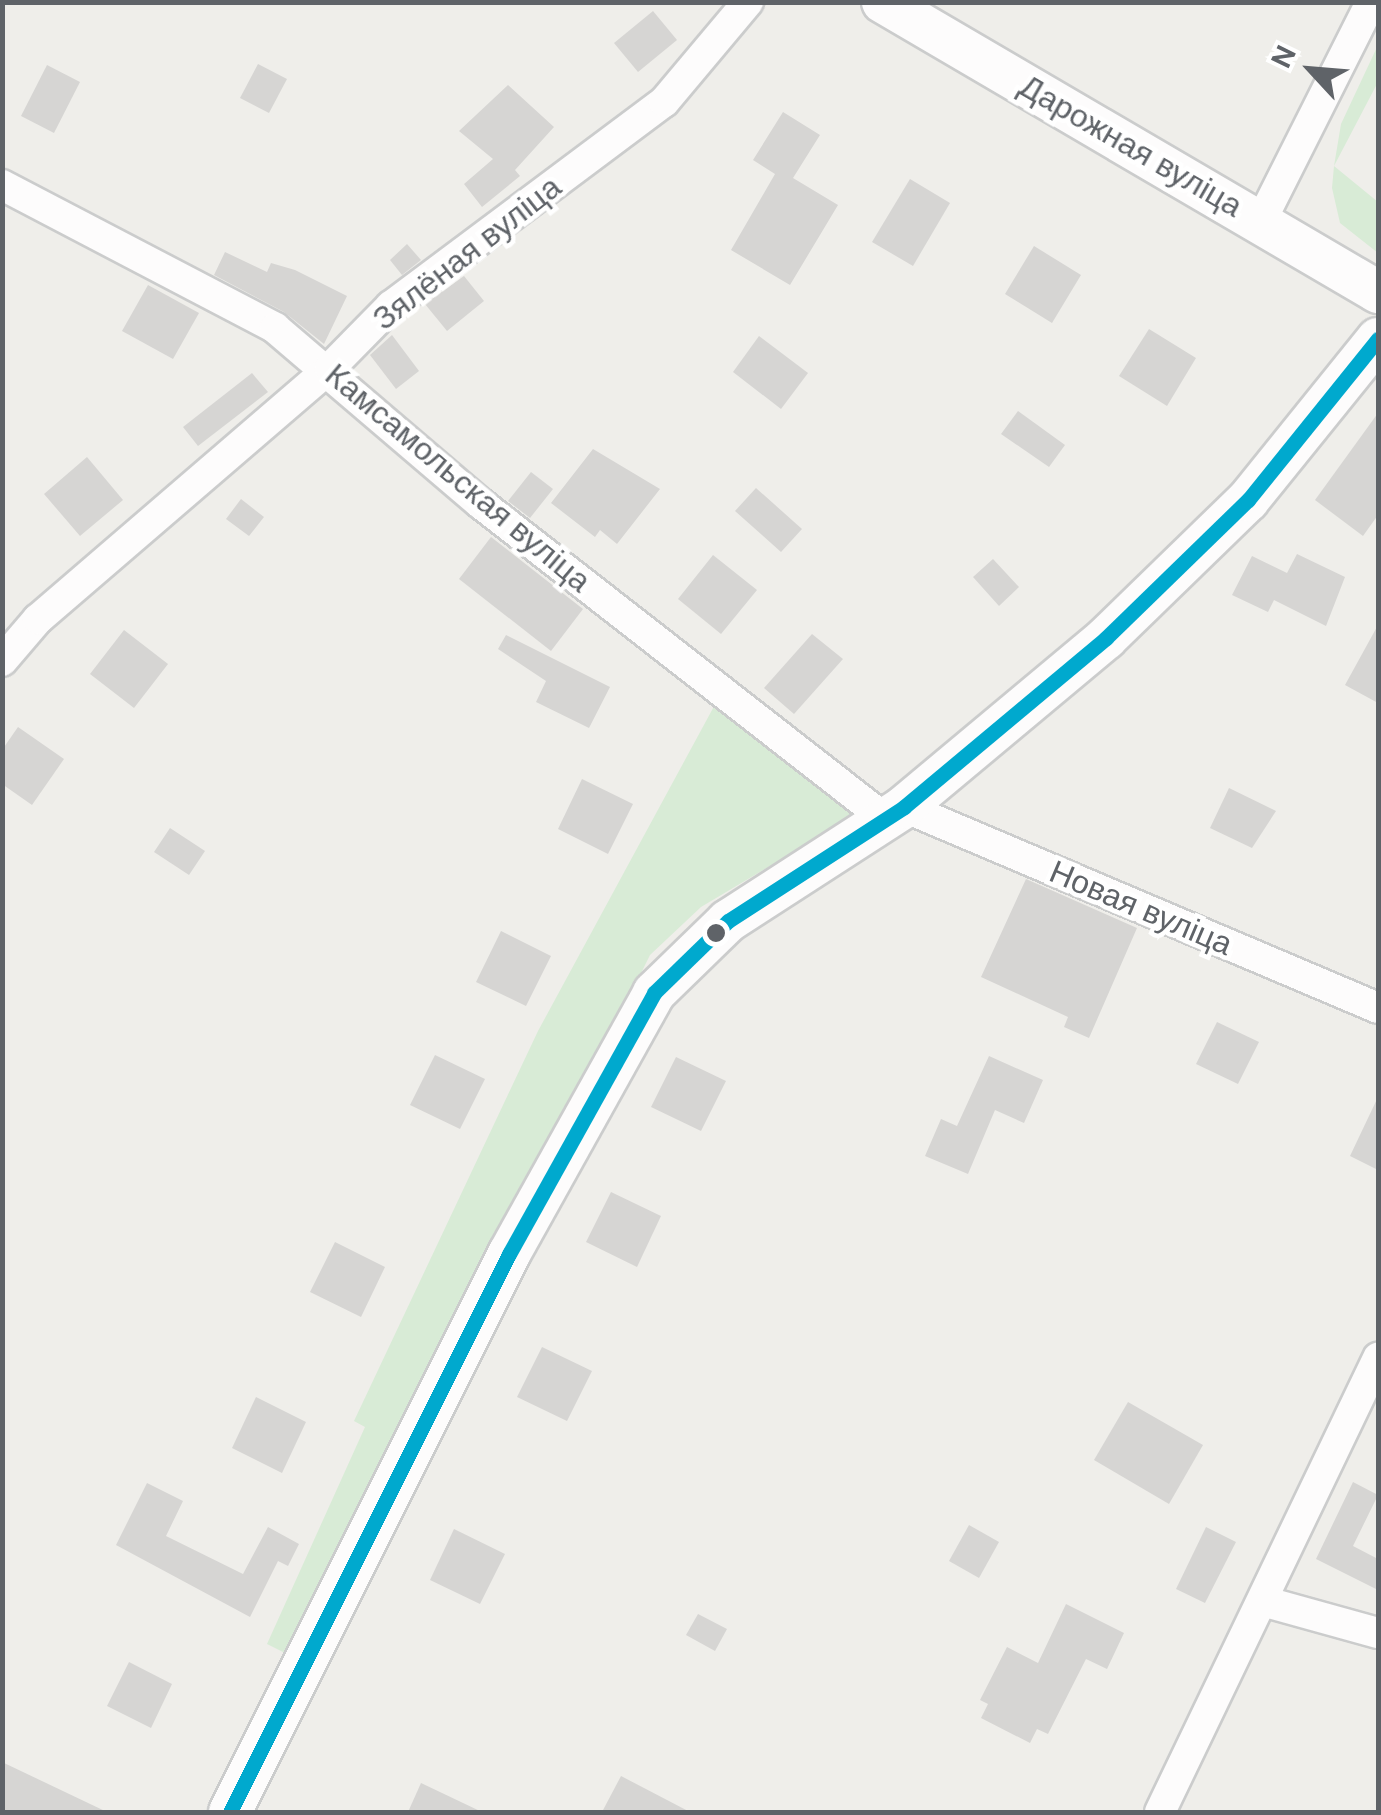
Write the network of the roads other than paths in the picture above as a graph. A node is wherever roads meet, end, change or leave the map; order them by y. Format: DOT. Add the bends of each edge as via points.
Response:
graph roads {
  1 [pos="748,2"];
  2 [pos="883,2"];
  3 [pos="1371,2"];
  4 [pos="2,185"];
  5 [pos="1261,222"];
  6 [pos="1378,292"];
  7 [pos="1378,339"];
  8 [pos="330,368"];
  9 [pos="2,661"];
  10 [pos="894,813"];
  11 [pos="1378,1008"];
  12 [pos="1378,1358"];
  13 [pos="1266,1602"];
  14 [pos="1378,1633"];
  15 [pos="230,1812"];
  16 [pos="1160,1812"];
  1 -- 8 [label="street, Зялёная вуліца" via="664,102 392,306"];
  2 -- 5 [label="main road, Дарожная вуліца"];
  3 -- 5 [label="street"];
  4 -- 8 [label="street, Камсамольская вуліца" via="111,236"];
  5 -- 6 [label="main road, Дарожная вуліца"];
  7 -- 10 [label="main road" via="1248,500 1050,688"];
  8 -- 9 [label="street, Зялёная вуліца" via="38,619"];
  8 -- 10 [label="street, Камсамольская вуліца" via="480,503"];
  10 -- 11 [label="street, Новая вуліца"];
  10 -- 15 [label="main road" via="728,921 654,993 509,1254"];
  12 -- 13 [label="street"];
  13 -- 14 [label="street"];
  13 -- 16 [label="street"];
}
